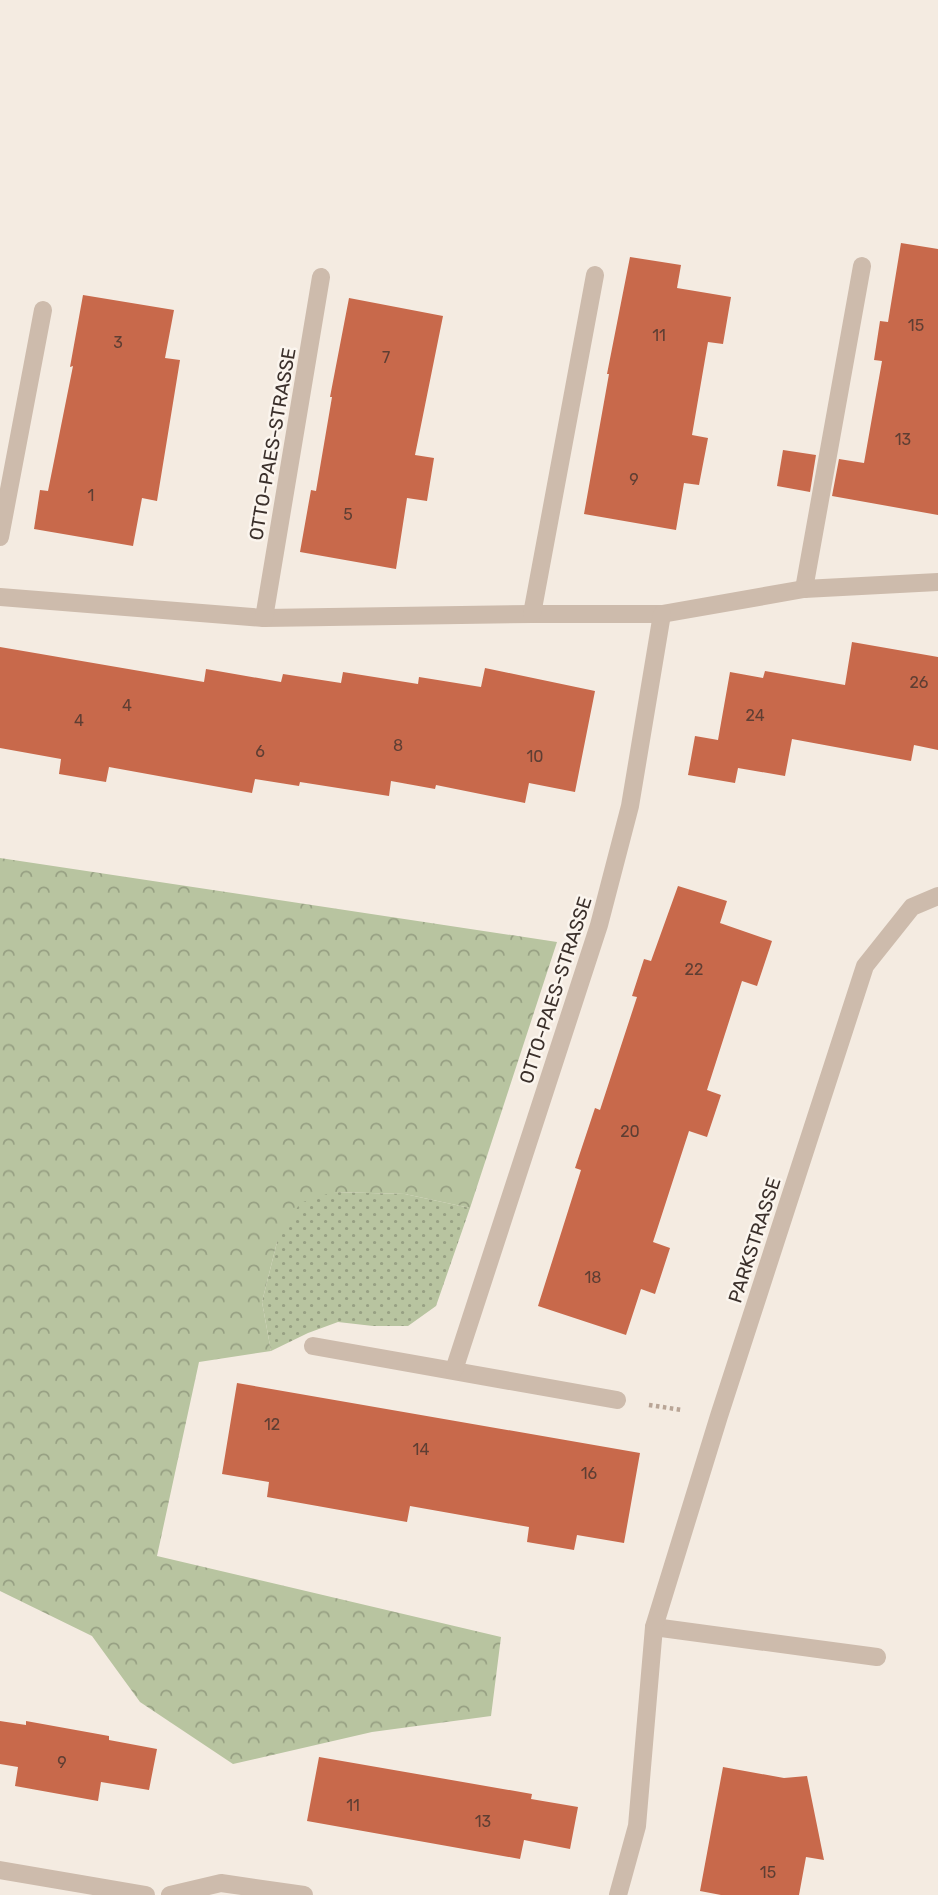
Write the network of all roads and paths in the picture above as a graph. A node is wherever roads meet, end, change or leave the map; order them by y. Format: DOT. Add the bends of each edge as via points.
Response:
graph roads {
  1 [pos="862,265"];
  2 [pos="594,275"];
  3 [pos="321,277"];
  4 [pos="43,310"];
  5 [pos="0,537"];
  6 [pos="938,582"];
  7 [pos="804,589"];
  8 [pos="0,597"];
  9 [pos="532,614"];
  10 [pos="662,614"];
  11 [pos="264,618"];
  12 [pos="938,896"];
  13 [pos="313,1346"];
  14 [pos="454,1370"];
  15 [pos="617,1400"];
  16 [pos="719,1416"];
  17 [pos="654,1627"];
  18 [pos="877,1657"];
  19 [pos="0,1870"];
  20 [pos="146,1895"];
  21 [pos="170,1895"];
  22 [pos="304,1895"];
  23 [pos="618,1895"];
  1 -- 7 [label="street"];
  2 -- 9 [label="street"];
  3 -- 11 [label="street, OTTO-PAES-STRASSE"];
  4 -- 5 [label="street"];
  6 -- 7 [label="street"];
  7 -- 10 [label="street"];
  8 -- 11 [label="street"];
  9 -- 10 [label="street"];
  9 -- 11 [label="street"];
  10 -- 14 [label="street, OTTO-PAES-STRASSE" via="629,806 599,925"];
  12 -- 16 [label="street, PARKSTRASSE" via="912,907 865,966"];
  13 -- 14 [label="street"];
  14 -- 15 [label="street"];
  15 -- 16 [label="path"];
  16 -- 17 [label="street, PARKSTRASSE"];
  17 -- 18 [label="street"];
  17 -- 23 [label="street, PARKSTRASSE" via="637,1826"];
  19 -- 20 [label="street"];
  21 -- 22 [label="street" via="221,1883"];
}
